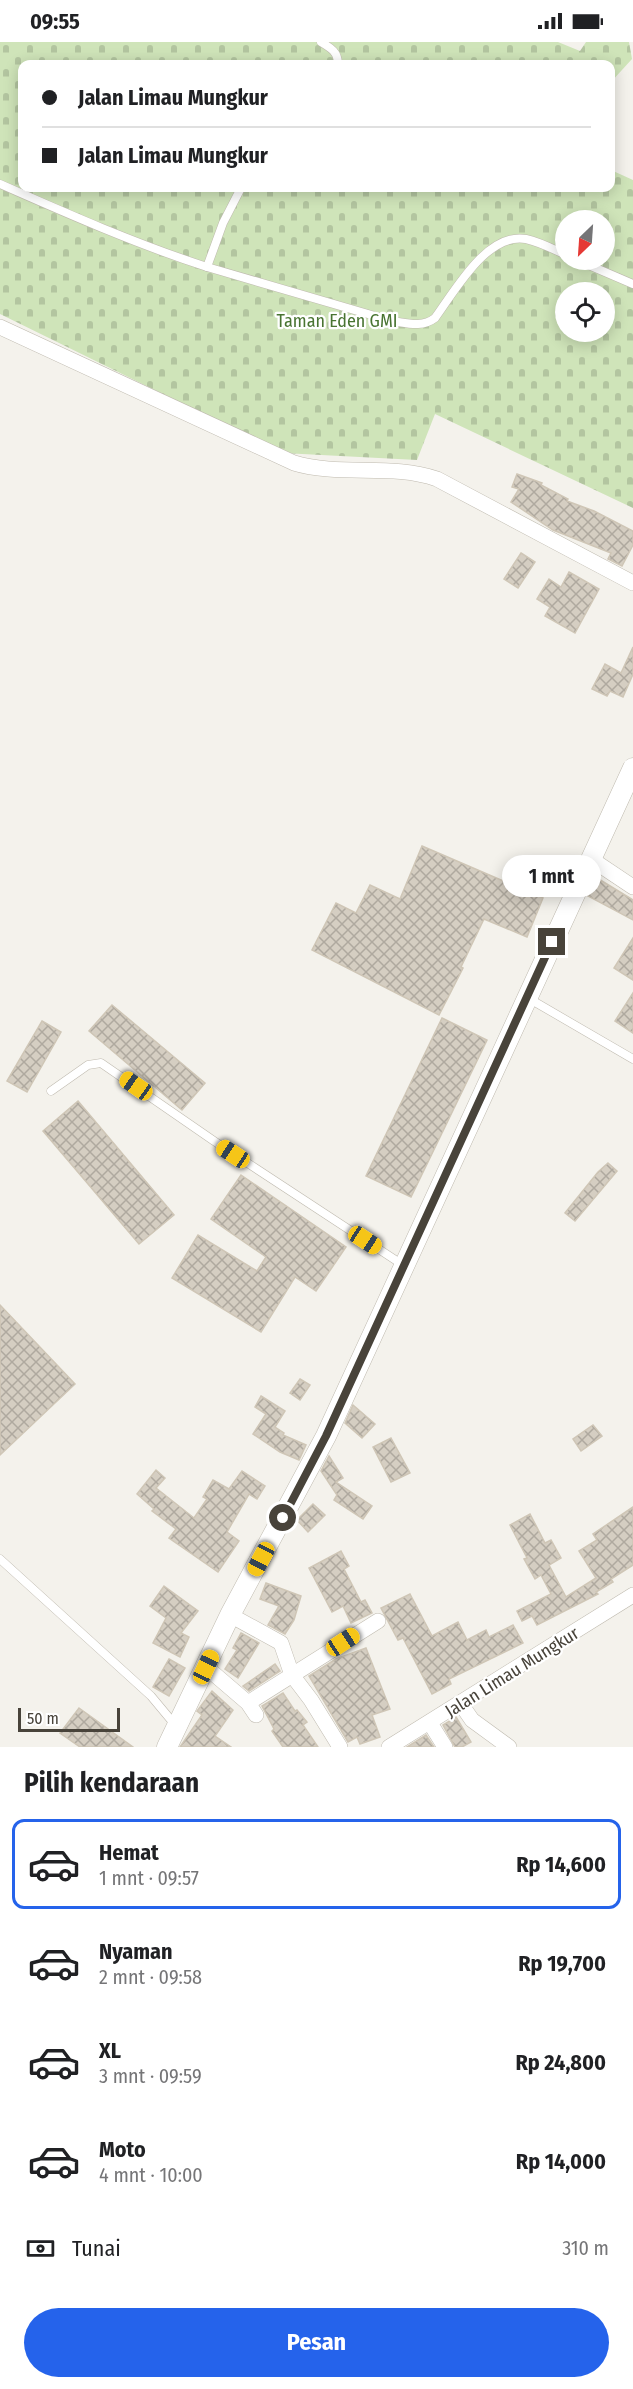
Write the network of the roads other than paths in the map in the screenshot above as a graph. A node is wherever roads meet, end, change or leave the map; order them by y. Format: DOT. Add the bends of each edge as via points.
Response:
graph roads {
  1 [pos="321,42"];
  2 [pos="338,60"];
  3 [pos="0,184"];
  4 [pos="18,192"];
  5 [pos="19,192"];
  6 [pos="239,192"];
  7 [pos="555,250"];
  8 [pos="207,267"];
  9 [pos="600,270"];
  10 [pos="633,284"];
  11 [pos="0,327"];
  12 [pos="633,583"];
  13 [pos="633,768"];
  14 [pos="591,859"];
  15 [pos="633,887"];
  16 [pos="527,997"];
  17 [pos="633,1059"];
  18 [pos="51,1091"];
  19 [pos="403,1265"];
  20 [pos="0,1559"];
  21 [pos="633,1595"];
  22 [pos="230,1615"];
  23 [pos="378,1621"];
  24 [pos="206,1667"];
  25 [pos="292,1675"];
  26 [pos="461,1704"];
  27 [pos="430,1723"];
  28 [pos="177,1727"];
  29 [pos="167,1747"];
  30 [pos="340,1747"];
  31 [pos="389,1747"];
  32 [pos="445,1747"];
  33 [pos="509,1747"];
  1 -- 2 [label="lane" via="334,51"];
  3 -- 4 [label="lane"];
  5 -- 8 [label="lane" via="166,254"];
  6 -- 8 [label="lane"];
  7 -- 8 [label="lane" via="527,239 503,241 478,260 435,318 422,324 392,321"];
  9 -- 10 [label="lane"];
  11 -- 12 [label="street" via="294,463 317,468 414,473 437,479"];
  13 -- 14 [label="street"];
  14 -- 15 [label="street"];
  14 -- 16 [label="street"];
  16 -- 17 [label="lane"];
  16 -- 19 [label="street"];
  18 -- 19 [label="lane" via="88,1065 101,1063"];
  19 -- 22 [label="street" via="326,1436"];
  20 -- 28 [label="lane" via="151,1696"];
  21 -- 26 [label="street, Jalan Limau Mungkur"];
  22 -- 24 [label="street"];
  22 -- 25 [label="street" via="281,1643"];
  23 -- 25 [label="street"];
  24 -- 25 [label="street" via="252,1709"];
  24 -- 28 [label="street"];
  25 -- 30 [label="street"];
  26 -- 27 [label="street, Jalan Limau Mungkur"];
  26 -- 33 [label="street" via="472,1720"];
  27 -- 31 [label="street, Jalan Limau Mungkur"];
  27 -- 32 [label="street"];
  28 -- 29 [label="street"];
}
